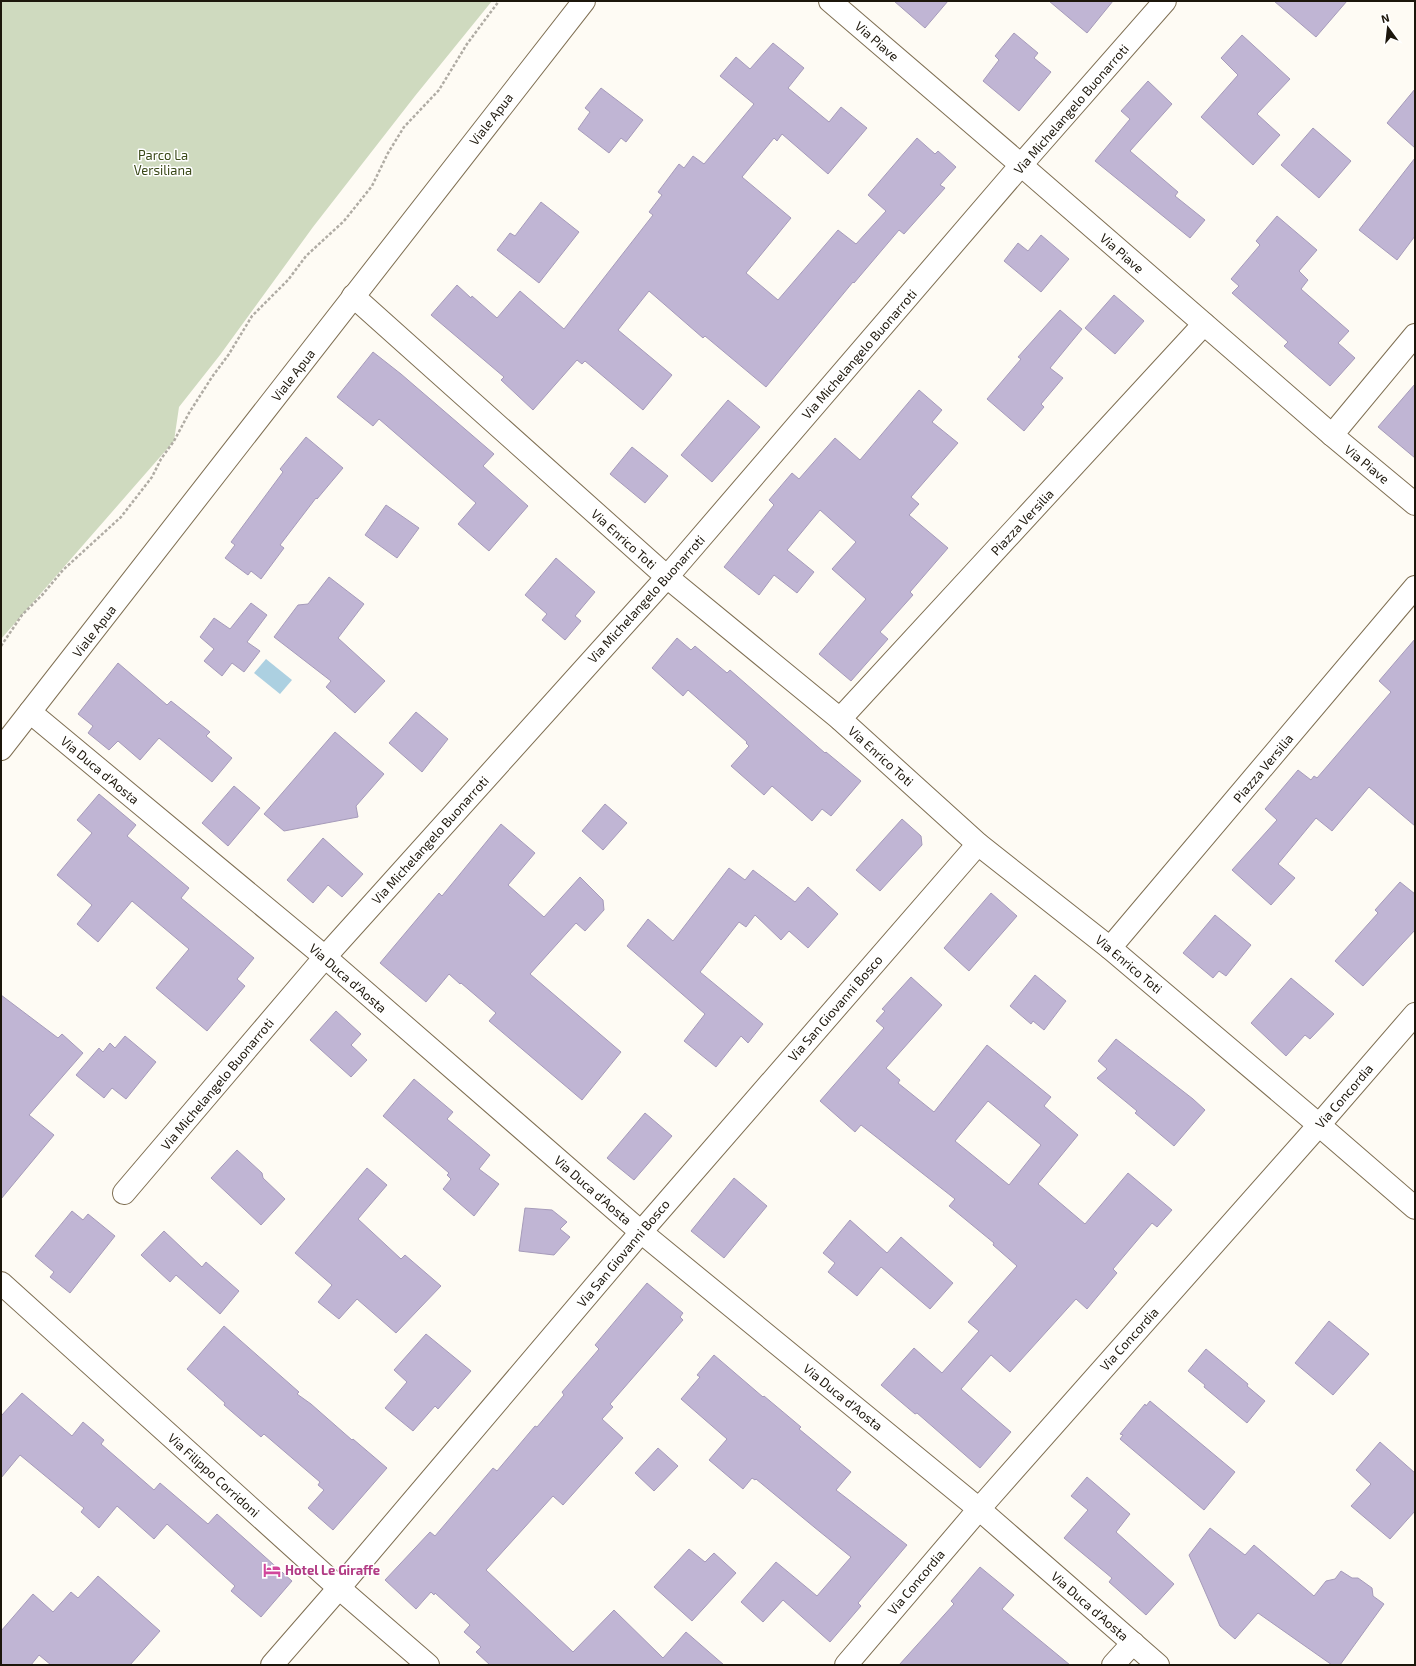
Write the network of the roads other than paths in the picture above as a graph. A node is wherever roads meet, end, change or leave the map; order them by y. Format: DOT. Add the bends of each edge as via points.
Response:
graph roads {
  1 [pos="584,1"];
  2 [pos="830,1"];
  3 [pos="1165,1"];
  4 [pos="1021,165"];
  5 [pos="354,296"];
  6 [pos="1204,324"];
  7 [pos="1415,335"];
  8 [pos="1332,436"];
  9 [pos="1415,504"];
  10 [pos="666,577"];
  11 [pos="1415,588"];
  12 [pos="30,712"];
  13 [pos="840,719"];
  14 [pos="1,749"];
  15 [pos="978,844"];
  16 [pos="1110,948"];
  17 [pos="325,957"];
  18 [pos="1415,1014"];
  19 [pos="1319,1125"];
  20 [pos="124,1193"];
  21 [pos="1415,1208"];
  22 [pos="641,1232"];
  23 [pos="1,1283"];
  24 [pos="979,1508"];
  25 [pos="339,1588"];
  26 [pos="1133,1643"];
  27 [pos="272,1665"];
  28 [pos="428,1665"];
  29 [pos="846,1665"];
  30 [pos="1113,1665"];
  31 [pos="1158,1665"];
  1 -- 5 [label="street, Viale Apua"];
  2 -- 4 [label="street, Via Piave"];
  3 -- 4 [label="street, Via Michelangelo Buonarroti"];
  4 -- 6 [label="street, Via Piave"];
  4 -- 10 [label="street, Via Michelangelo Buonarroti"];
  5 -- 10 [label="street, Via Enrico Toti"];
  5 -- 12 [label="street, Viale Apua"];
  6 -- 8 [label="street, Via Piave"];
  6 -- 13 [label="street, Piazza Versilia"];
  7 -- 8 [label="street"];
  8 -- 9 [label="street, Via Piave"];
  10 -- 13 [label="street, Via Enrico Toti"];
  10 -- 17 [label="street, Via Michelangelo Buonarroti"];
  11 -- 16 [label="street, Piazza Versilia"];
  12 -- 14 [label="street, Viale Apua"];
  12 -- 17 [label="street, Via Duca d'Aosta"];
  13 -- 15 [label="street, Via Enrico Toti"];
  15 -- 16 [label="street, Via Enrico Toti"];
  15 -- 22 [label="street, Via San Giovanni Bosco"];
  16 -- 19 [label="street, Via Enrico Toti"];
  17 -- 20 [label="street, Via Michelangelo Buonarroti"];
  17 -- 22 [label="street, Via Duca d'Aosta"];
  18 -- 19 [label="street, Via Concordia"];
  19 -- 21 [label="street, Via Enrico Toti"];
  19 -- 24 [label="street, Via Concordia"];
  22 -- 24 [label="street, Via Duca d'Aosta"];
  22 -- 25 [label="street, Via San Giovanni Bosco"];
  23 -- 25 [label="street, Via Filippo Corridoni"];
  24 -- 26 [label="street, Via Duca d'Aosta"];
  24 -- 29 [label="street, Via Concordia"];
  25 -- 27 [label="street, Via San Giovanni Bosco"];
  25 -- 28 [label="street, Via Filippo Corridoni"];
  26 -- 30 [label="street"];
  26 -- 31 [label="street, Via Duca d'Aosta"];
}
